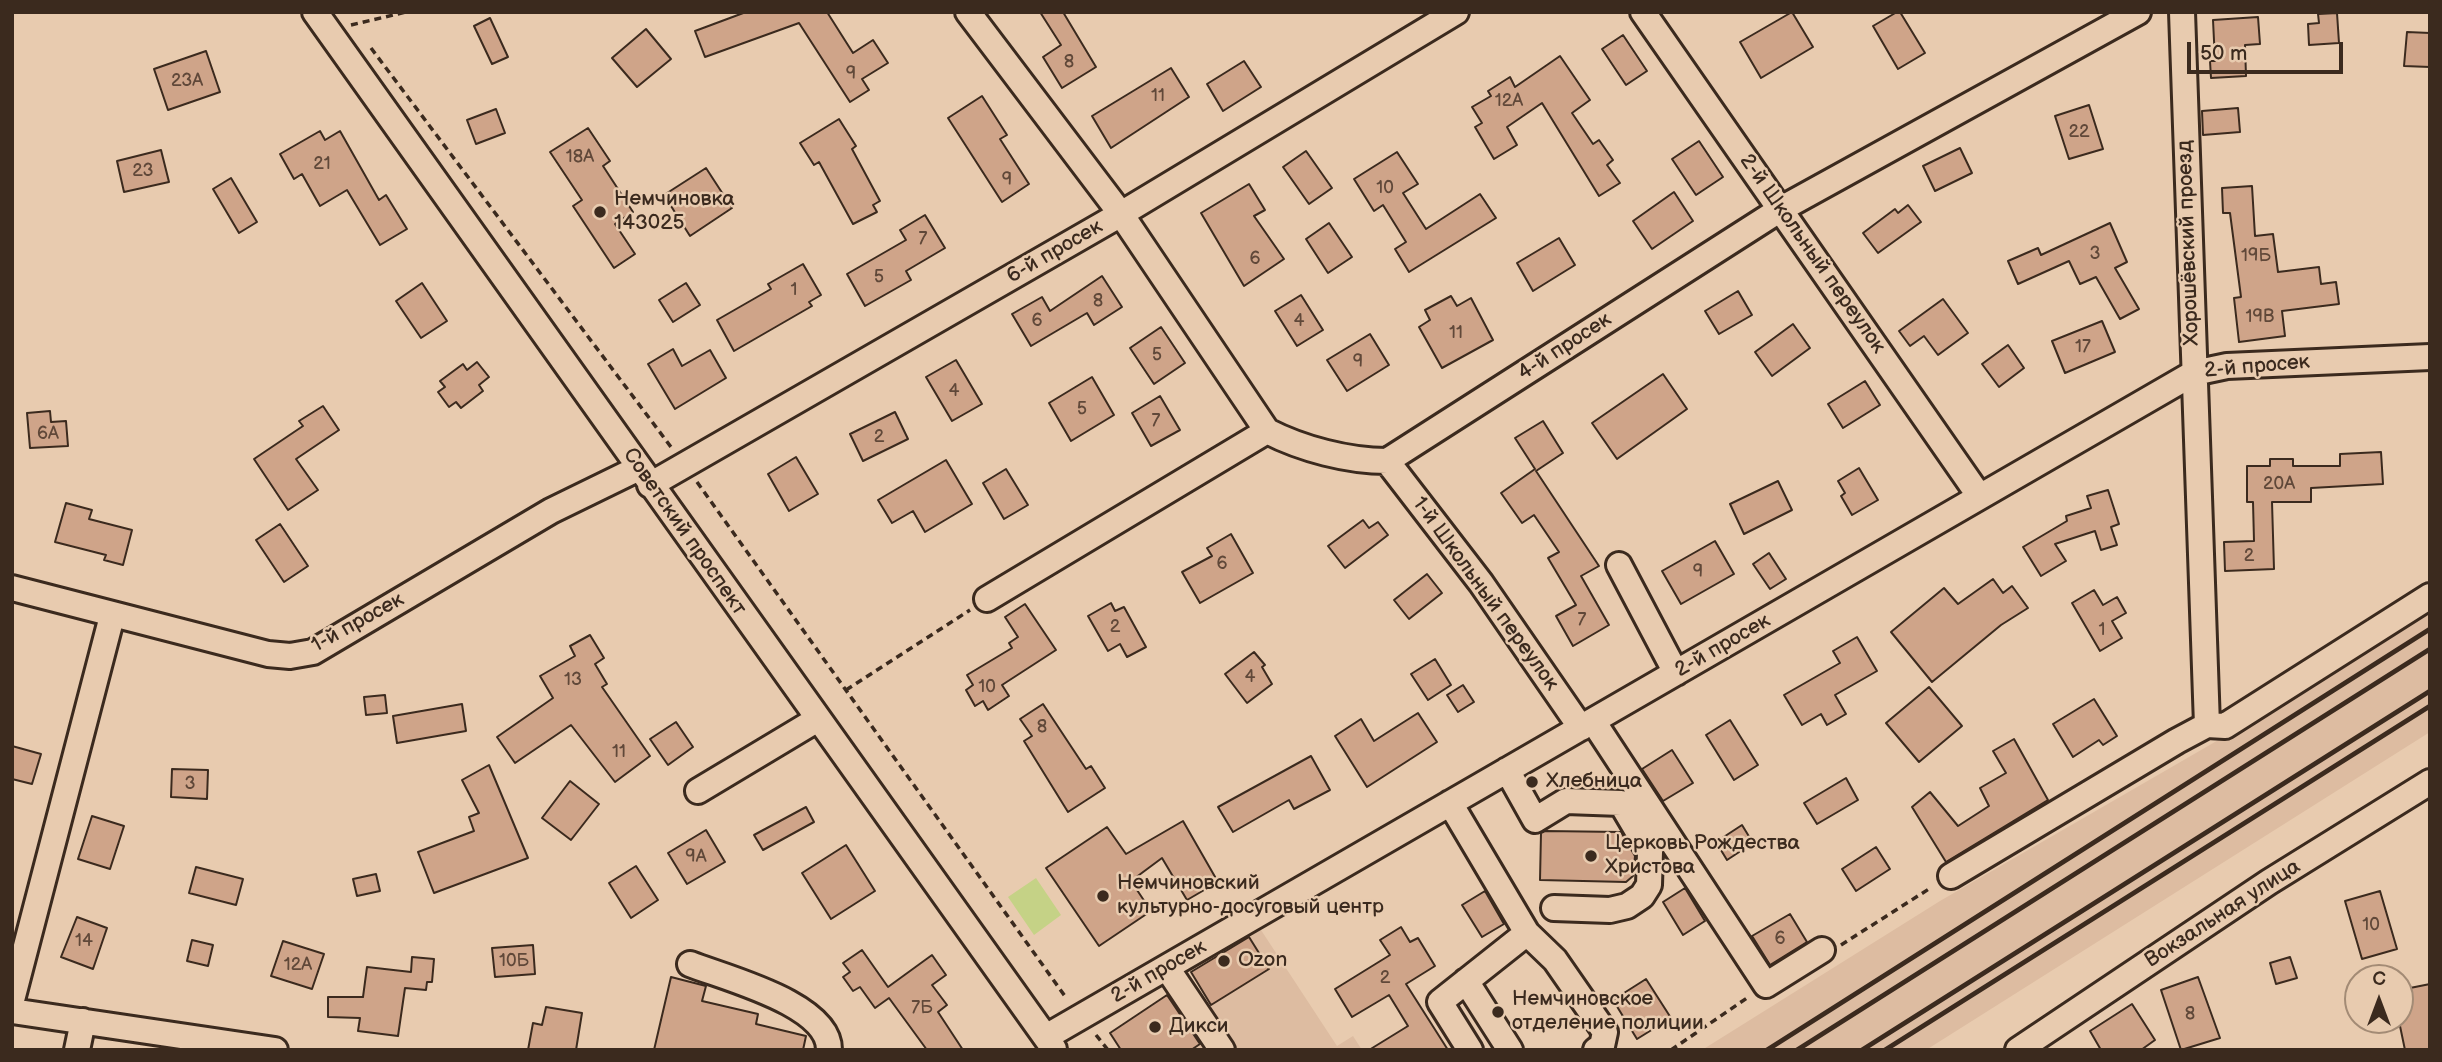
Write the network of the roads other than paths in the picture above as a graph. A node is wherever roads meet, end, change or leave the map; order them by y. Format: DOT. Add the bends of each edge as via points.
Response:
graph roads {
  1 [pos="315,12"];
  2 [pos="968,12"];
  3 [pos="1456,12"];
  4 [pos="1643,12"];
  5 [pos="2138,12"];
  6 [pos="2182,12"];
  7 [pos="1781,209"];
  8 [pos="1121,214"];
  9 [pos="2430,357"];
  10 [pos="2194,373"];
  11 [pos="1267,431"];
  12 [pos="1387,461"];
  13 [pos="644,476"];
  14 [pos="1980,497"];
  15 [pos="1619,565"];
  16 [pos="12,588"];
  17 [pos="2430,596"];
  18 [pos="987,599"];
  19 [pos="112,616"];
  20 [pos="1676,673"];
  21 [pos="817,719"];
  22 [pos="1587,724"];
  23 [pos="2207,725"];
  24 [pos="1507,771"];
  25 [pos="2430,782"];
  26 [pos="698,791"];
  27 [pos="1450,803"];
  28 [pos="1951,876"];
  29 [pos="1554,908"];
  30 [pos="1527,933"];
  31 [pos="1822,950"];
  32 [pos="690,964"];
  33 [pos="1167,968"];
  34 [pos="1466,981"];
  35 [pos="12,1000"];
  36 [pos="12,1011"];
  37 [pos="83,1021"];
  38 [pos="1050,1044"];
  39 [pos="77,1050"];
  40 [pos="275,1050"];
  41 [pos="830,1050"];
  42 [pos="1222,1050"];
  43 [pos="1470,1050"];
  44 [pos="1510,1050"];
  45 [pos="1596,1050"];
  46 [pos="2018,1050"];
  1 -- 13 [label="street, Советский проспект" via="338,26"];
  2 -- 8 [label="street"];
  3 -- 8 [label="street, 6-й просек"];
  4 -- 7 [label="street, 2-й Школьный переулок"];
  5 -- 7 [label="street, 4-й просек"];
  6 -- 10 [label="street, Хорошёвский проезд"];
  7 -- 12 [label="street, 4-й просек"];
  7 -- 14 [label="street, 2-й Школьный переулок"];
  8 -- 11 [label="street"];
  8 -- 13 [label="street, 6-й просек" via="685,465"];
  9 -- 10 [label="street, 2-й просек" via="2227,366"];
  10 -- 14 [label="street, 2-й просек"];
  10 -- 23 [label="street, Хорошёвский проезд"];
  11 -- 12 [label="street" via="1284,440 1364,461"];
  11 -- 18 [label="street"];
  12 -- 22 [label="street, 1-й Школьный переулок"];
  13 -- 19 [label="street, 1-й просек" via="551,511 313,652 268,654"];
  13 -- 21 [label="street, Советский проспект"];
  14 -- 20 [label="street, 2-й просек"];
  15 -- 20 [label="street"];
  16 -- 19 [label="street, 1-й просек"];
  17 -- 23 [label="street" via="2225,726"];
  19 -- 35 [label="street"];
  20 -- 22 [label="street, 2-й просек"];
  21 -- 26 [label="street"];
  21 -- 38 [label="street, Советский проспект"];
  22 -- 24 [label="street, 2-й просек"];
  22 -- 31 [label="street, 1-й Школьный переулок" via="1766,985"];
  23 -- 28 [label="street"];
  24 -- 27 [label="street, 2-й просек"];
  24 -- 29 [label="street" via="1535,820 1566,802 1620,803 1650,852 1649,886 1635,902 1609,909"];
  25 -- 46 [label="street, Вокзальная улица"];
  27 -- 30 [label="street"];
  27 -- 33 [label="street, 2-й просек"];
  30 -- 34 [label="street"];
  30 -- 45 [label="street" via="1555,960 1605,1032 1602,1046"];
  32 -- 41 [label="street" via="796,1005 826,1031"];
  33 -- 38 [label="street, 2-й просек" via="1082,1016"];
  33 -- 42 [label="street"];
  34 -- 43 [label="street" via="1440,1002"];
  34 -- 44 [label="street"];
  36 -- 37 [label="street"];
  37 -- 39 [label="street"];
  37 -- 40 [label="street"];
}
